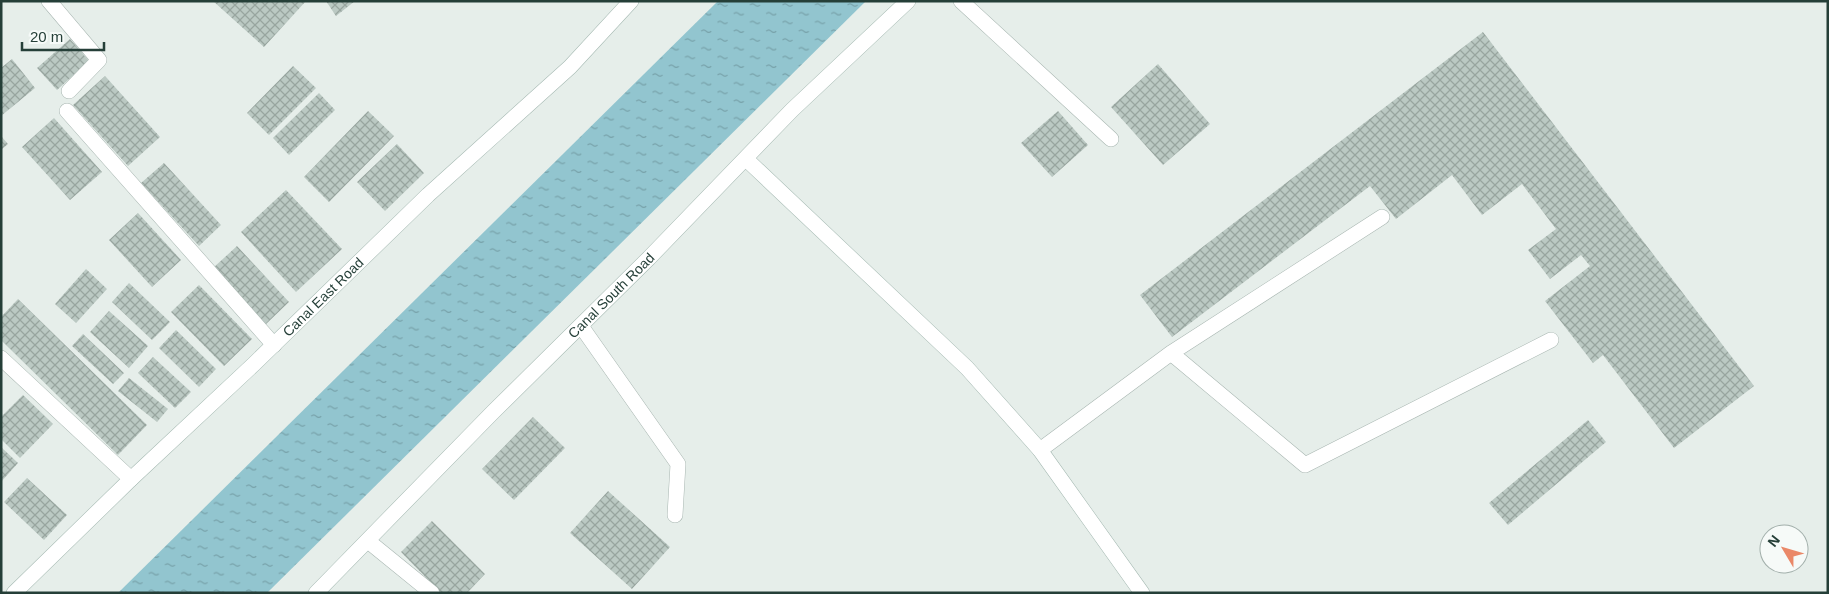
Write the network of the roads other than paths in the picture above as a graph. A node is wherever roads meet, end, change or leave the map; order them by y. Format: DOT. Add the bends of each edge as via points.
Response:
graph roads {
  1 [pos="49,1"];
  2 [pos="631,1"];
  3 [pos="908,1"];
  4 [pos="961,1"];
  5 [pos="69,91"];
  6 [pos="67,111"];
  7 [pos="1110,140"];
  8 [pos="746,159"];
  9 [pos="1382,217"];
  10 [pos="581,326"];
  11 [pos="1551,340"];
  12 [pos="274,345"];
  13 [pos="1171,353"];
  14 [pos="1,358"];
  15 [pos="1040,450"];
  16 [pos="131,479"];
  17 [pos="676,515"];
  18 [pos="368,541"];
  19 [pos="14,593"];
  20 [pos="316,593"];
  21 [pos="432,593"];
  22 [pos="1142,593"];
  1 -- 5 [label="street" via="99,60"];
  2 -- 12 [label="street, Canal East Road" via="570,67 428,195"];
  3 -- 8 [label="street, Canal South Road" via="792,110"];
  4 -- 7 [label="street"];
  6 -- 12 [label="street"];
  8 -- 10 [label="street, Canal South Road"];
  8 -- 15 [label="street" via="967,368"];
  9 -- 13 [label="street"];
  10 -- 17 [label="street" via="678,464"];
  10 -- 18 [label="street, Canal South Road"];
  11 -- 13 [label="street" via="1305,465"];
  12 -- 16 [label="street, Canal East Road"];
  13 -- 15 [label="street"];
  14 -- 16 [label="street"];
  15 -- 22 [label="street"];
  16 -- 19 [label="street, Canal East Road"];
  18 -- 20 [label="street, Canal South Road"];
  18 -- 21 [label="street"];
}
